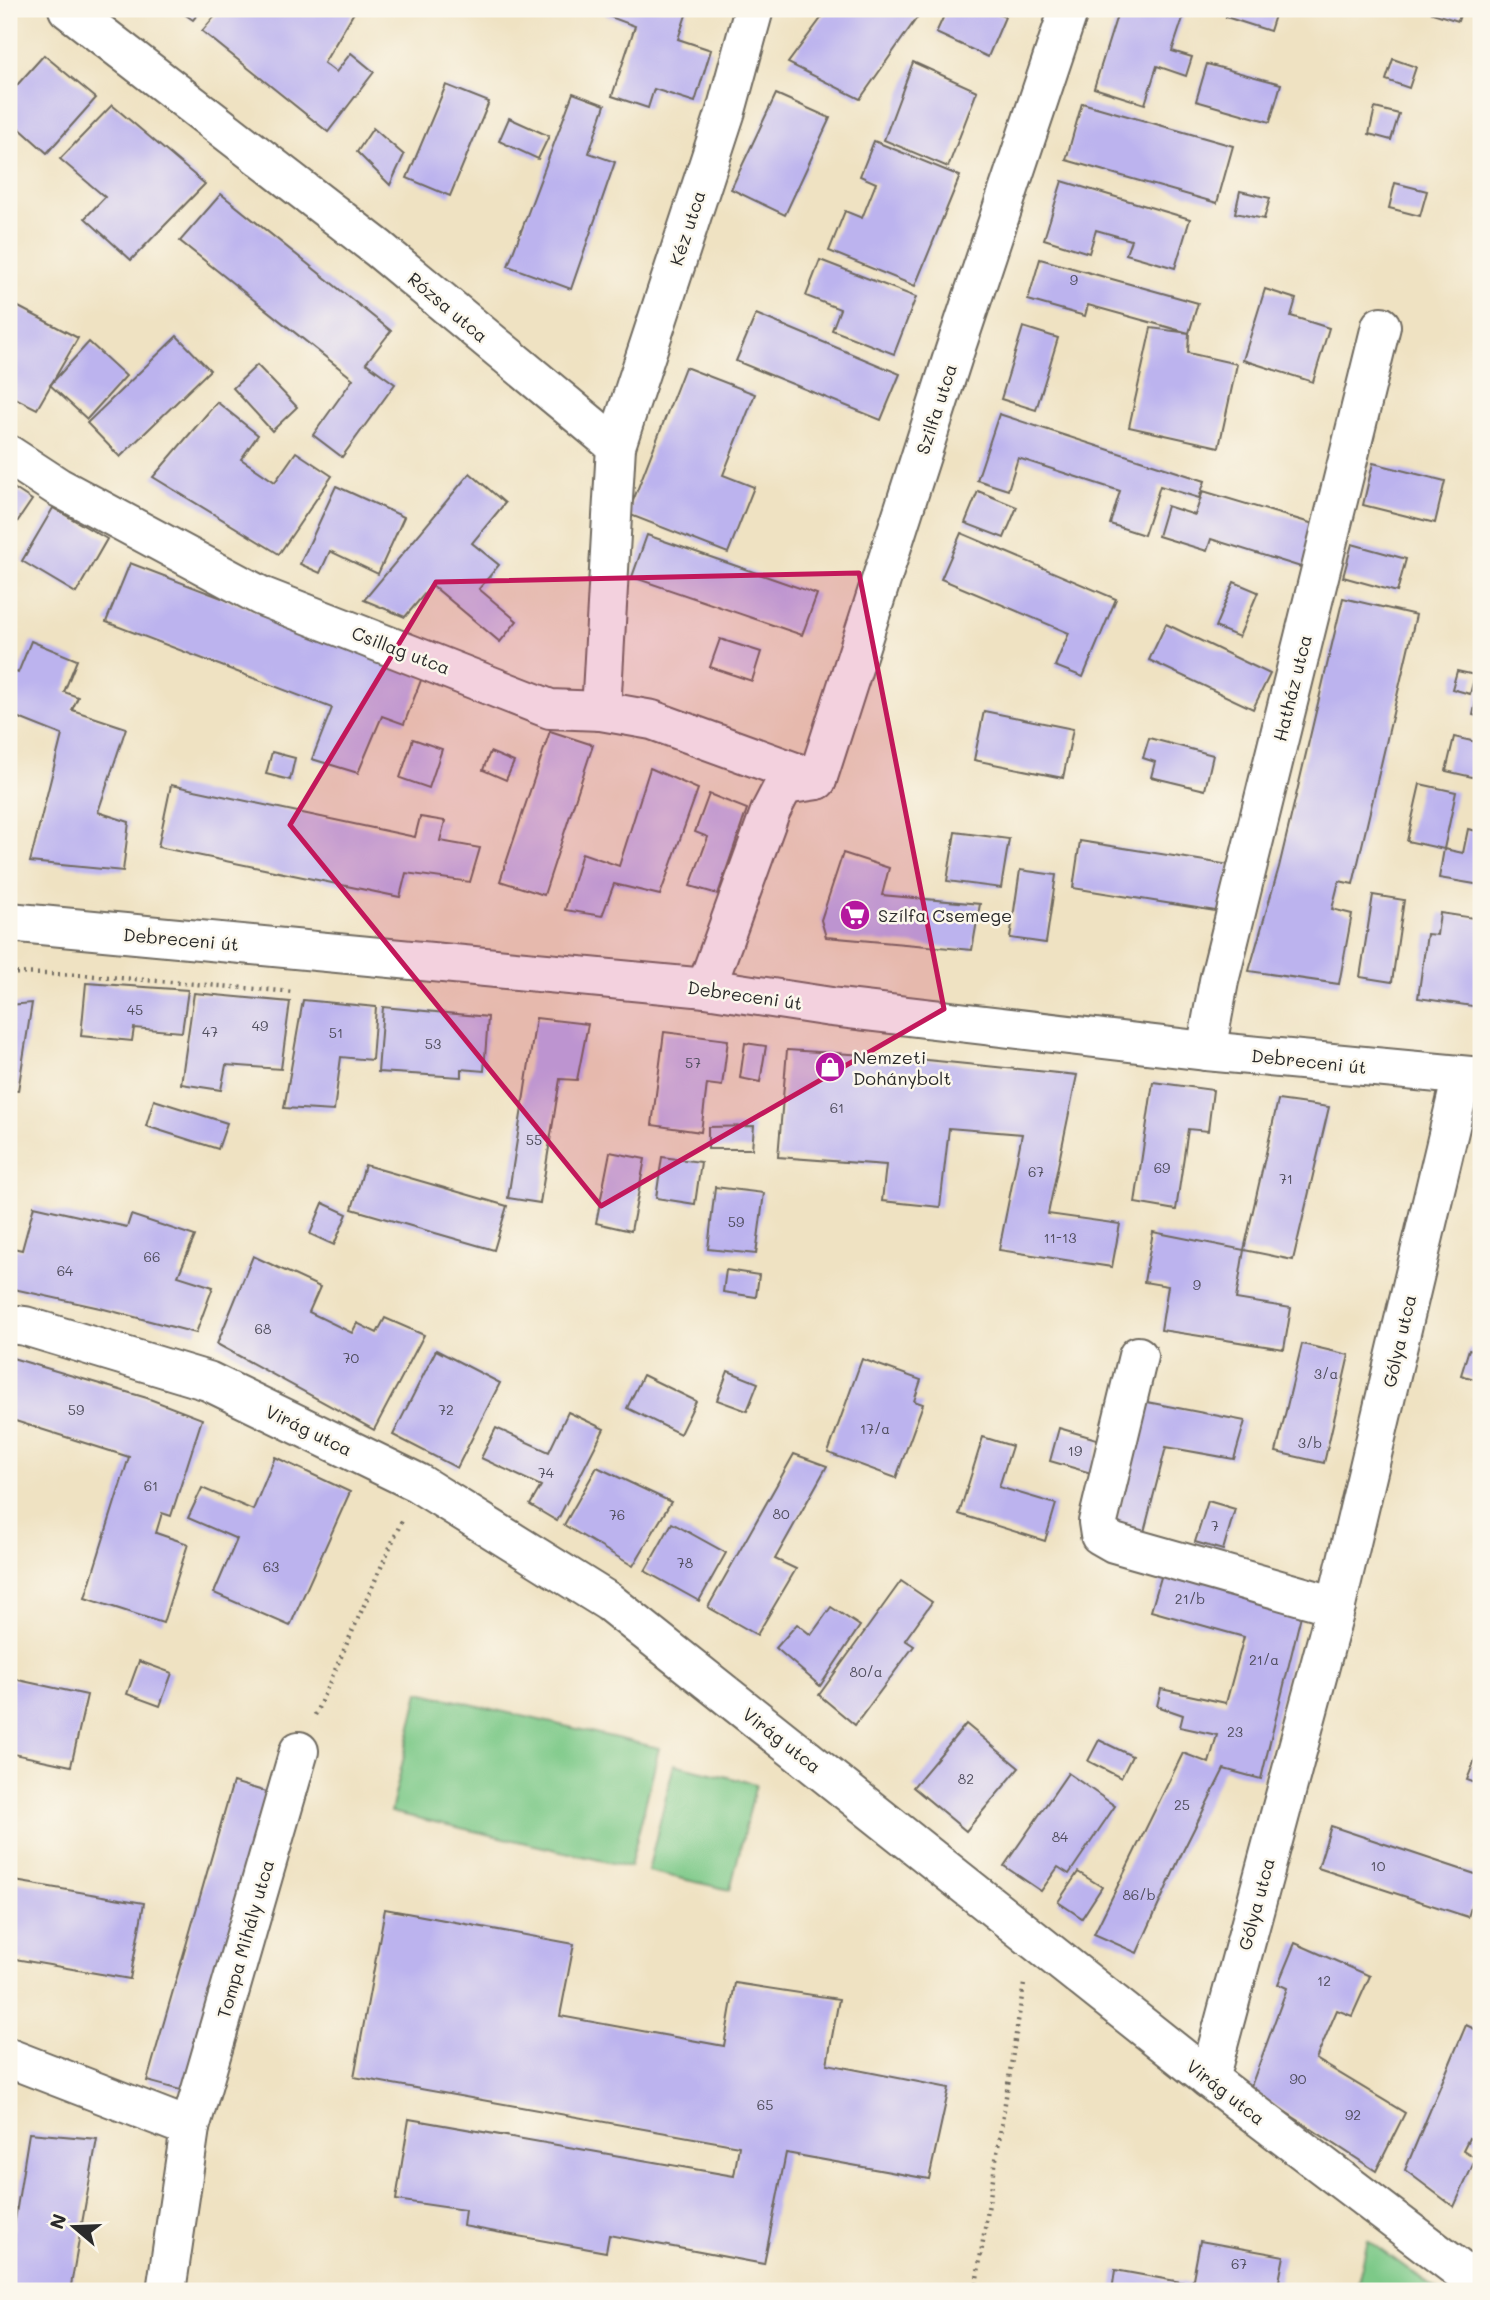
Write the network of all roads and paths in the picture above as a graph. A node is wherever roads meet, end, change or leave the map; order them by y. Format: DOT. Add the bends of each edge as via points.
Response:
graph roads {
  1 [pos="68,9"];
  2 [pos="754,9"];
  3 [pos="1069,9"];
  4 [pos="1381,326"];
  5 [pos="616,446"];
  6 [pos="9,455"];
  7 [pos="601,711"];
  8 [pos="801,783"];
  9 [pos="9,922"];
  10 [pos="9,973"];
  11 [pos="84,975"];
  12 [pos="719,990"];
  13 [pos="1206,1051"];
  14 [pos="1471,1076"];
  15 [pos="9,1324"];
  16 [pos="1138,1356"];
  17 [pos="418,1483"];
  18 [pos="1336,1606"];
  19 [pos="299,1751"];
  20 [pos="1031,1938"];
  21 [pos="9,2058"];
  22 [pos="1209,2079"];
  23 [pos="190,2127"];
  24 [pos="1481,2286"];
  25 [pos="166,2291"];
  26 [pos="975,2291"];
  1 -- 5 [label="street, Rózsa utca" via="379,249"];
  2 -- 5 [label="street, Kéz utca" via="726,111"];
  3 -- 8 [label="street, Szilfa utca" via="954,353"];
  4 -- 13 [label="street, Hatház utca" via="1219,981"];
  5 -- 7 [label="street"];
  6 -- 7 [label="street, Csillag utca" via="58,487 261,596 550,709"];
  7 -- 8 [label="street, Csillag utca" via="652,720"];
  8 -- 12 [label="street, Szilfa utca"];
  9 -- 12 [label="street, Debreceni út"];
  10 -- 11 [label="path"];
  12 -- 13 [label="street, Debreceni út"];
  13 -- 14 [label="street, Debreceni út"];
  14 -- 18 [label="street, Gólya utca"];
  15 -- 17 [label="street, Virág utca" via="208,1381"];
  16 -- 18 [label="street" via="1098,1522 1100,1535 1114,1543"];
  17 -- 19 [label="path"];
  17 -- 20 [label="street, Virág utca" via="609,1602"];
  18 -- 22 [label="street, Gólya utca"];
  19 -- 23 [label="street, Tompa Mihály utca"];
  20 -- 22 [label="street, Virág utca"];
  20 -- 26 [label="path"];
  21 -- 23 [label="street"];
  22 -- 24 [label="street, Virág utca"];
  23 -- 25 [label="street, Tompa Mihály utca"];
}
